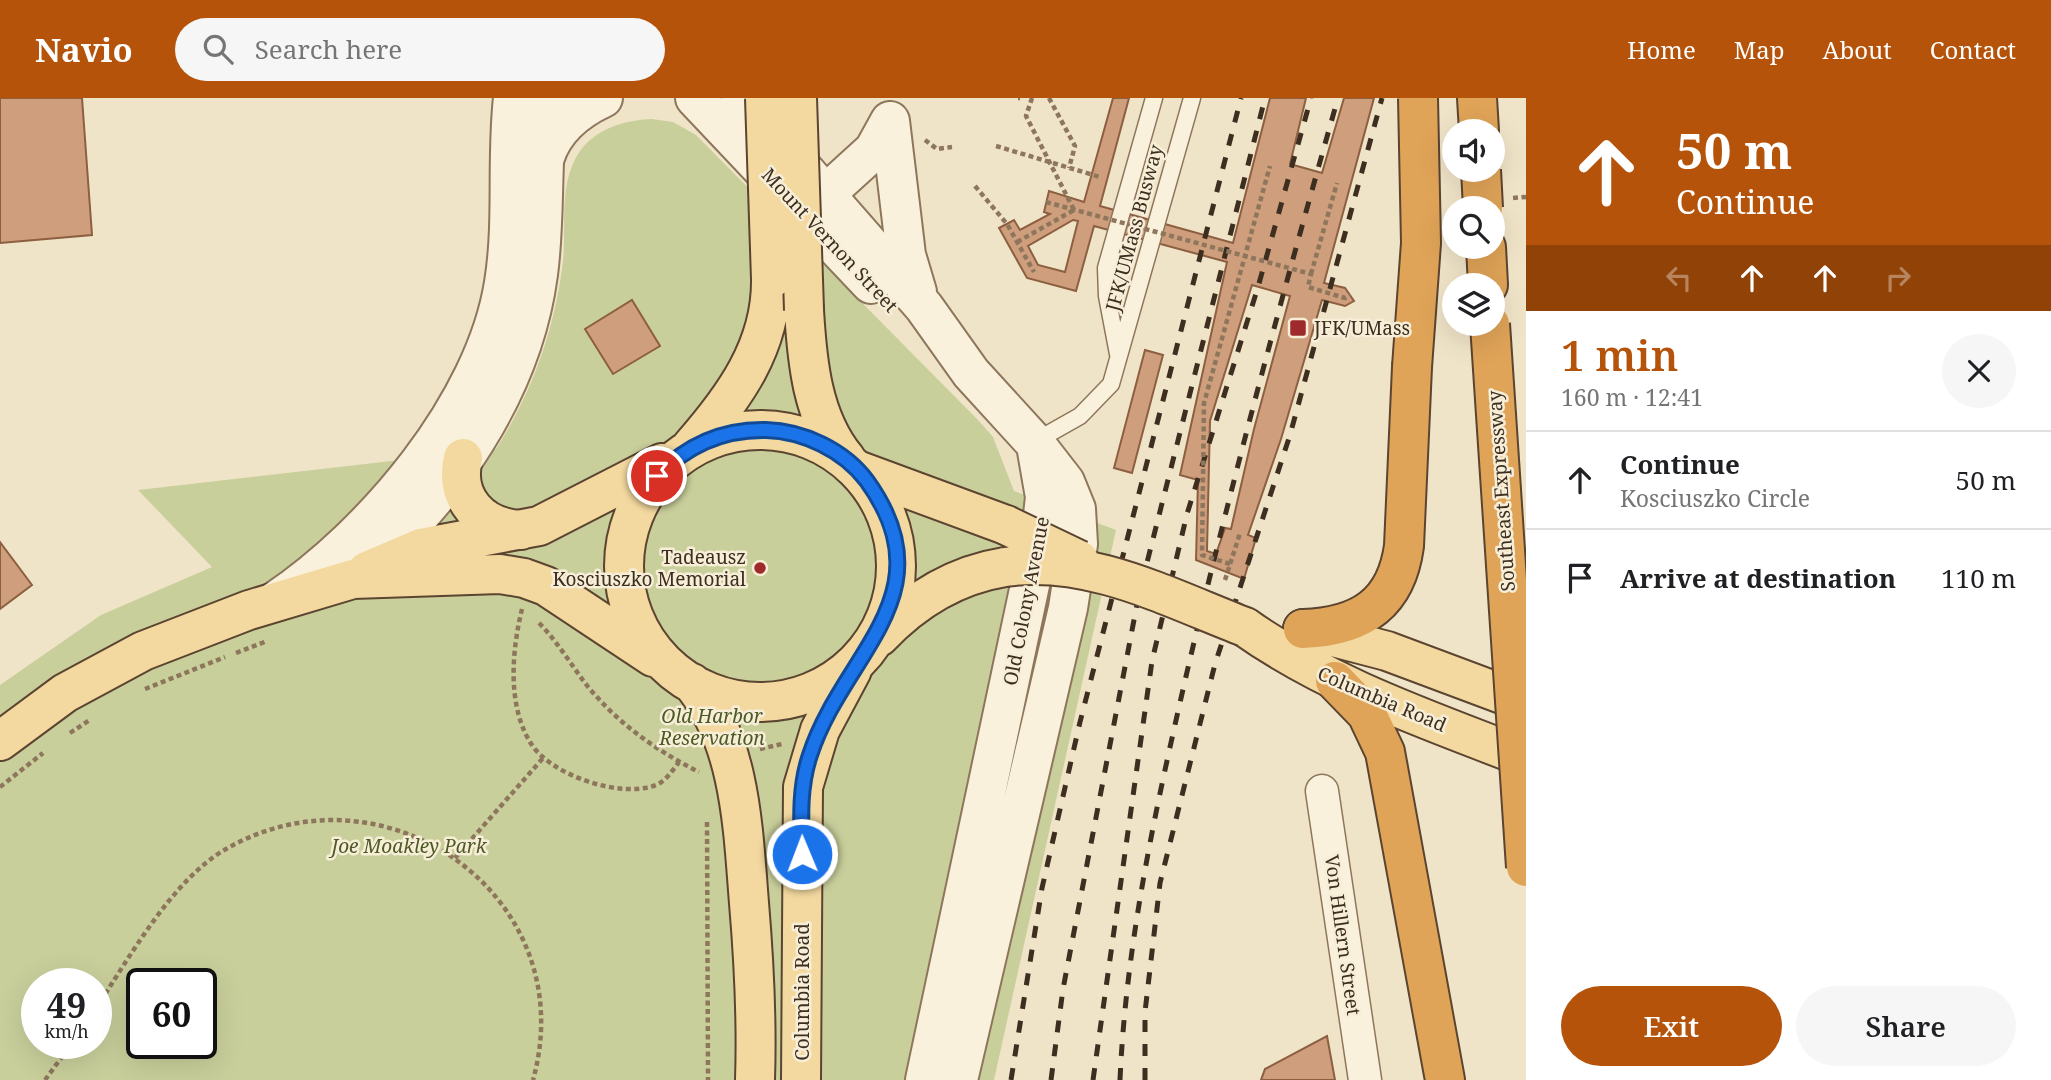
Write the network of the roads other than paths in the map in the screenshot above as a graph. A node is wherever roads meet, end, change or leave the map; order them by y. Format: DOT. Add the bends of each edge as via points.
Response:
graph roads {
  1 [pos="491,98"];
  2 [pos="513,98"];
  3 [pos="550,98"];
  4 [pos="604,98"];
  5 [pos="741,98"];
  6 [pos="765,98"];
  7 [pos="797,98"];
  8 [pos="1154,98"];
  9 [pos="1192,98"];
  10 [pos="1418,98"];
  11 [pos="1477,98"];
  12 [pos="693,100"];
  13 [pos="889,109"];
  14 [pos="1478,119"];
  15 [pos="543,166"];
  16 [pos="816,202"];
  17 [pos="509,231"];
  18 [pos="841,231"];
  19 [pos="924,307"];
  20 [pos="1491,336"];
  21 [pos="1117,370"];
  22 [pos="971,373"];
  23 [pos="1034,442"];
  24 [pos="685,451"];
  25 [pos="463,458"];
  26 [pos="853,466"];
  27 [pos="526,530"];
  28 [pos="1102,573"];
  29 [pos="353,579"];
  30 [pos="274,602"];
  31 [pos="1245,627"];
  32 [pos="1303,629"];
  33 [pos="863,655"];
  34 [pos="682,677"];
  35 [pos="1335,681"];
  36 [pos="1526,703"];
  37 [pos="0,741"];
  38 [pos="1526,758"];
  39 [pos="1322,791"];
  40 [pos="1526,867"];
  41 [pos="755,1080"];
  42 [pos="801,1080"];
  43 [pos="925,1080"];
  44 [pos="958,1080"];
  45 [pos="1365,1080"];
  46 [pos="1445,1080"];
  1 -- 17 [label="street"];
  2 -- 17 [label="street"];
  3 -- 15 [label="street"];
  4 -- 15 [label="street" via="583,108 562,127"];
  5 -- 16 [label="street, Mount Vernon Street"];
  6 -- 24 [label="main road, bridge" via="769,316 759,349 725,403"];
  7 -- 26 [label="main road, bridge" via="809,367 830,435"];
  8 -- 21 [label="lane, JFK/UMass Busway" via="1106,268 1118,344"];
  9 -- 21 [label="lane, JFK/UMass Busway"];
  10 -- 32 [label="highway, bridge" via="1421,254 1404,546 1398,574 1384,598 1364,614 1331,628"];
  11 -- 14 [label="highway"];
  12 -- 16 [label="street, Mount Vernon Street"];
  13 -- 16 [label="street" via="874,150"];
  13 -- 18 [label="street" via="890,164 885,183"];
  13 -- 19 [label="street" via="906,255"];
  15 -- 25 [label="street" via="540,262 529,320 508,378"];
  16 -- 18 [label="street, Mount Vernon Street"];
  17 -- 30 [label="street" via="503,286 489,341 441,433 354,534"];
  18 -- 19 [label="street, Mount Vernon Street"];
  18 -- 22 [label="street, Mount Vernon Street" via="914,329"];
  19 -- 22 [label="street, Mount Vernon Street"];
  20 -- 40 [label="highway, Southeast Expressway, bridge"];
  21 -- 23 [label="lane, JFK/UMass Busway" via="1092,406"];
  22 -- 23 [label="street, Mount Vernon Street"];
  23 -- 43 [label="street, Old Colony Avenue" via="1044,490 1041,533"];
  23 -- 44 [label="street, Old Colony Avenue" via="1072,495 1077,526 1075,571"];
  24 -- 26 [label="main road" via="730,433 772,430 813,440"];
  24 -- 27 [label="main road"];
  24 -- 34 [label="main road" via="650,484 639,502 624,553 625,586 633,617 649,645"];
  25 -- 27 [label="main road" via="462,487 477,514 505,528"];
  25 -- 29 [label="street" via="406,530"];
  26 -- 28 [label="main road, Columbia Road, bridge" via="1006,525"];
  26 -- 33 [label="main road" via="882,505 896,555 893,597"];
  27 -- 29 [label="main road" via="421,548"];
  28 -- 31 [label="main road, Columbia Road, bridge"];
  28 -- 33 [label="main road, Columbia Road, bridge" via="1057,564 969,575 934,591"];
  29 -- 30 [label="main road"];
  29 -- 34 [label="main road" via="500,573 524,578 546,586"];
  30 -- 37 [label="main road" via="200,627 104,670 46,705"];
  31 -- 32 [label="main road, Columbia Road"];
  31 -- 35 [label="main road, Columbia Road"];
  32 -- 36 [label="main road, Columbia Road" via="1387,652"];
  33 -- 34 [label="main road" via="824,687 776,701 739,700"];
  33 -- 42 [label="main road, Columbia Road" via="820,730 803,787"];
  34 -- 41 [label="main road" via="714,717 739,803 753,956"];
  35 -- 38 [label="main road, Columbia Road"];
  35 -- 46 [label="highway" via="1367,714 1385,752"];
  39 -- 45 [label="street, Von Hillern Street"];
}
